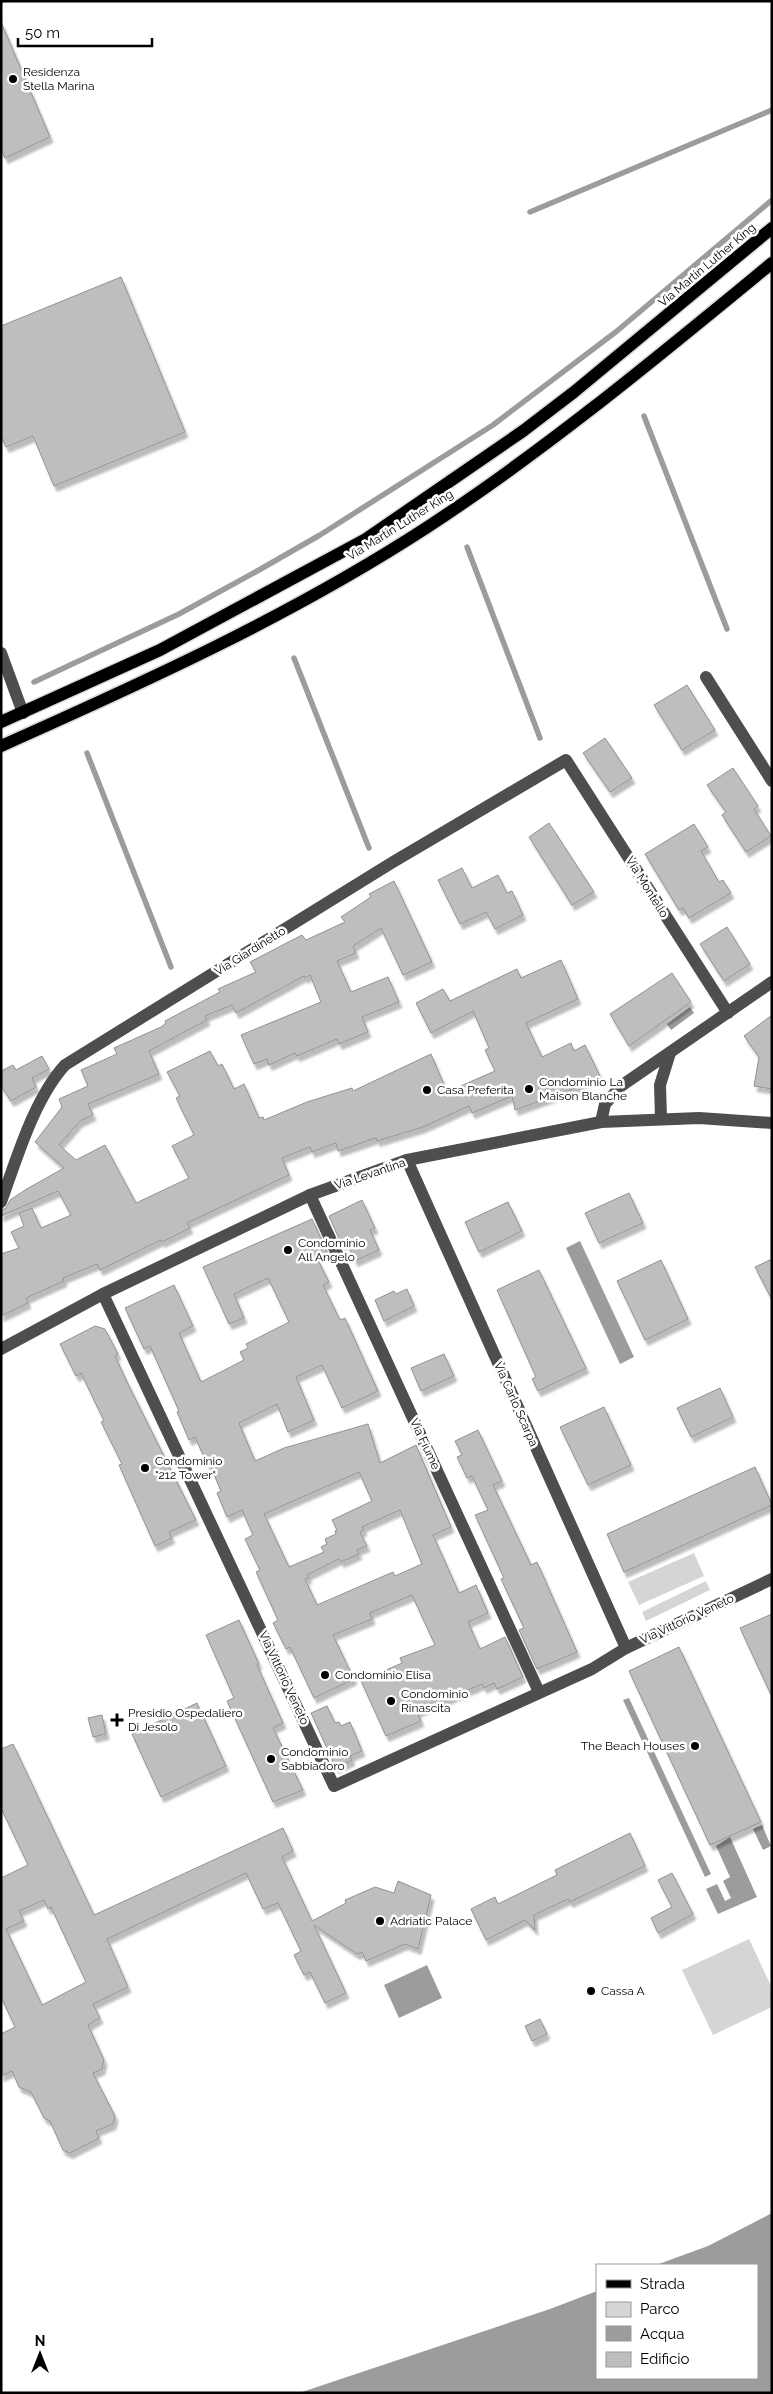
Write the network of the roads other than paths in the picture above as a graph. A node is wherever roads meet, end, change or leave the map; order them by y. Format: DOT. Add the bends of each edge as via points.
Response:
graph roads {
  1 [pos="772,228"];
  2 [pos="772,262"];
  3 [pos="1,652"];
  4 [pos="706,677"];
  5 [pos="23,713"];
  6 [pos="1,722"];
  7 [pos="1,746"];
  8 [pos="566,760"];
  9 [pos="772,781"];
  10 [pos="772,982"];
  11 [pos="728,1013"];
  12 [pos="670,1054"];
  13 [pos="661,1118"];
  14 [pos="601,1122"];
  15 [pos="772,1123"];
  16 [pos="407,1160"];
  17 [pos="310,1195"];
  18 [pos="1,1202"];
  19 [pos="103,1294"];
  20 [pos="1,1349"];
  21 [pos="772,1579"];
  22 [pos="626,1648"];
  23 [pos="540,1692"];
  1 -- 5 [label="main road, Via Martin Luther King" via="574,392 366,539 160,650"];
  2 -- 7 [label="main road, Via Martin Luther King" via="650,364 426,528 275,617 203,654"];
  3 -- 5 [label="street"];
  4 -- 9 [label="street"];
  5 -- 6 [label="main road, Via Martin Luther King"];
  8 -- 11 [label="street, Via Montello"];
  8 -- 18 [label="street, Via Giardinetto" via="65,1064 56,1074 40,1106"];
  10 -- 11 [label="street"];
  11 -- 12 [label="street"];
  12 -- 13 [label="street" via="660,1085"];
  12 -- 14 [label="street" via="637,1074 612,1095 605,1104"];
  13 -- 14 [label="street, Via Levantina"];
  13 -- 15 [label="street, Via Levantina" via="741,1119"];
  14 -- 16 [label="street, Via Levantina"];
  16 -- 17 [label="street, Via Levantina"];
  16 -- 22 [label="street, Via Carlo Scarpa"];
  17 -- 19 [label="street, Via Levantina"];
  17 -- 23 [label="street, Via Fiume"];
  19 -- 20 [label="street, Via Levantina"];
  19 -- 23 [label="street, Via Vittorio Veneto" via="334,1786"];
  21 -- 22 [label="street, Via Vittorio Veneto"];
  22 -- 23 [label="street, Via Vittorio Veneto" via="592,1669"];
}
